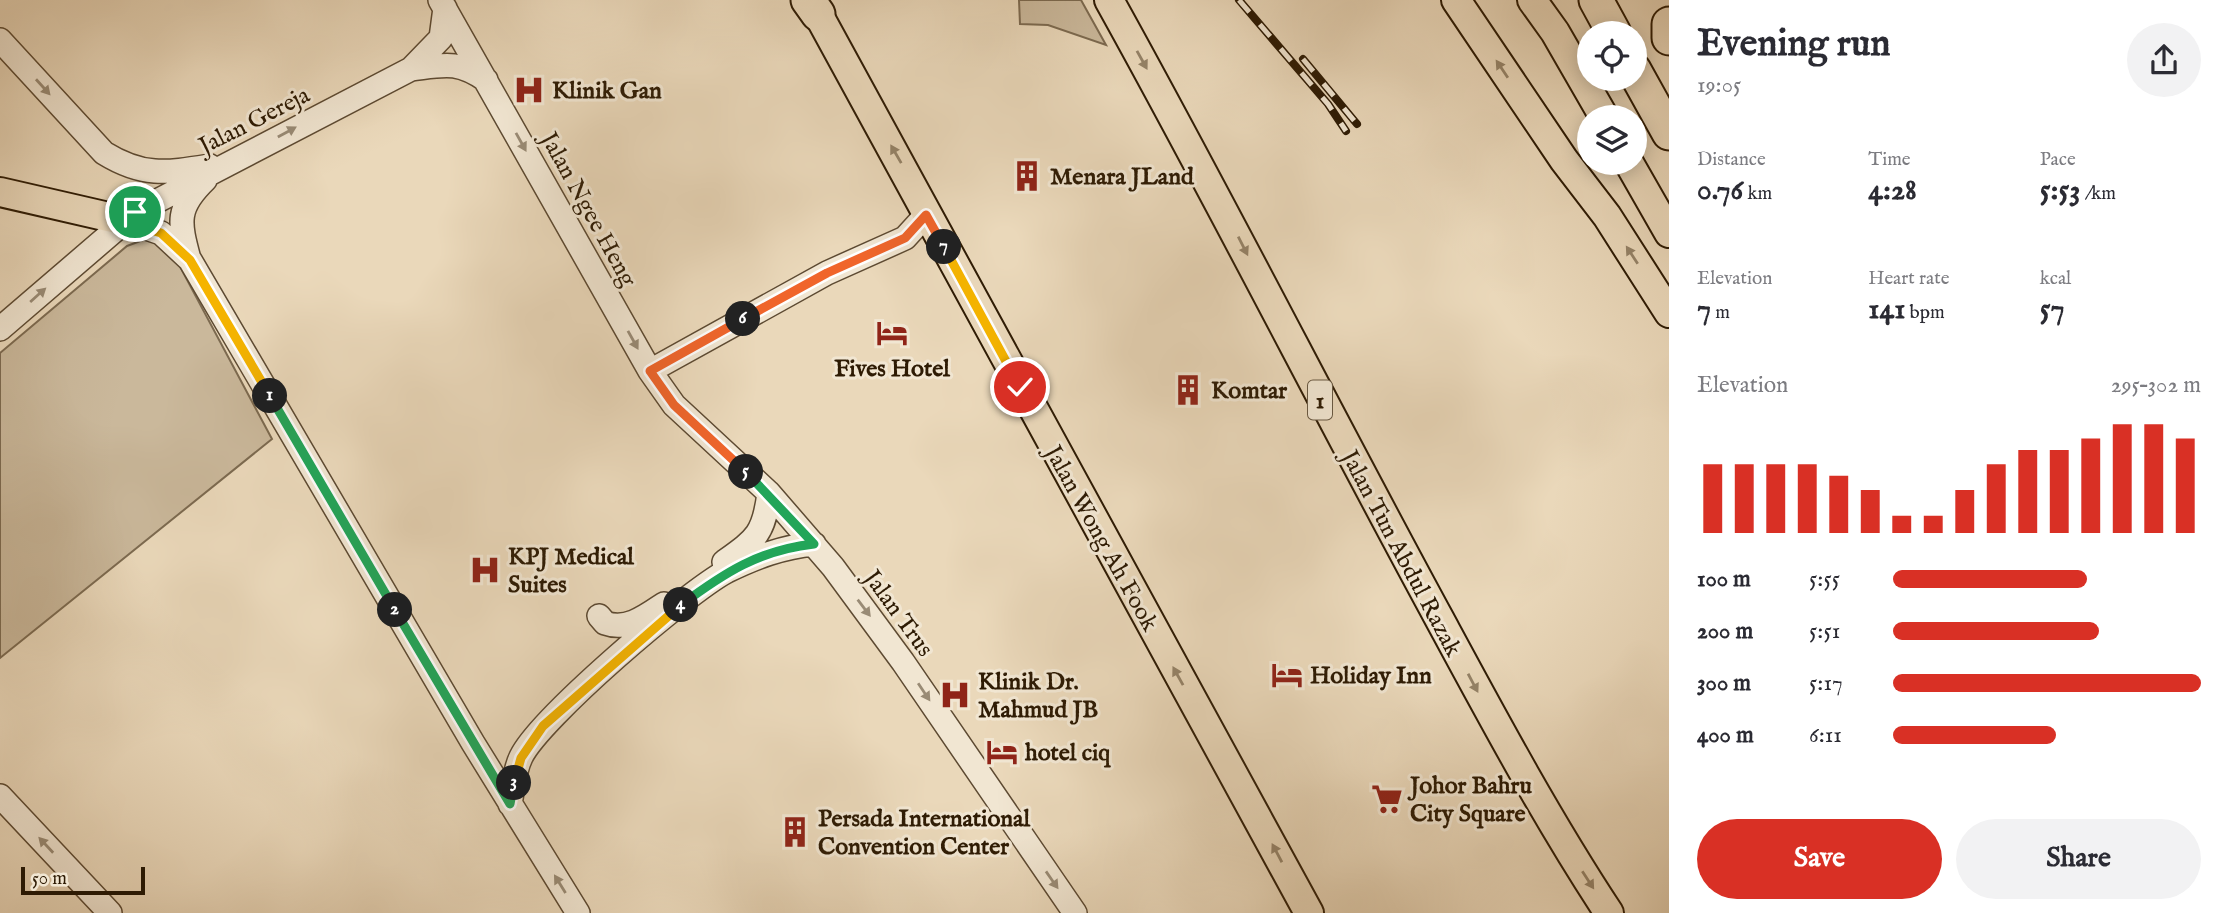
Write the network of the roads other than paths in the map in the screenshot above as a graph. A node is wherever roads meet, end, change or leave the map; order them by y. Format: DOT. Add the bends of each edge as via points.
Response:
graph roads {
  1 [pos="1109,0"];
  2 [pos="1456,0"];
  3 [pos="1532,0"];
  4 [pos="1543,0"];
  5 [pos="443,4"];
  6 [pos="813,5"];
  7 [pos="1669,24"];
  8 [pos="1555,32"];
  9 [pos="1669,38"];
  10 [pos="0,40"];
  11 [pos="411,69"];
  12 [pos="489,82"];
  13 [pos="1646,91"];
  14 [pos="1597,105"];
  15 [pos="1669,133"];
  16 [pos="227,163"];
  17 [pos="1636,175"];
  18 [pos="0,192"];
  19 [pos="926,215"];
  20 [pos="126,222"];
  21 [pos="1669,233"];
  22 [pos="190,260"];
  23 [pos="1669,313"];
  24 [pos="0,329"];
  25 [pos="650,371"];
  26 [pos="769,493"];
  27 [pos="814,544"];
  28 [pos="599,616"];
  29 [pos="0,796"];
  30 [pos="510,804"];
  31 [pos="110,913"];
  32 [pos="578,913"];
  33 [pos="1075,913"];
  34 [pos="1309,913"];
  35 [pos="1609,913"];
  1 -- 35 [label="main road, Jalan Tun Abdul Razak / 1, one-way" via="1212,185 1306,373 1483,704"];
  23 -- 2 [label="main road, one-way"];
  3 -- 8 [label="main road"];
  4 -- 8 [label="main road"];
  5 -- 11 [label="street, Jalan Gereja" via="441,38"];
  5 -- 12 [label="street, Jalan Ngee Heng"];
  19 -- 6 [label="main road, Jalan Wong Ah Fook, one-way"];
  7 -- 9 [label="highway"];
  8 -- 14 [label="main road"];
  10 -- 16 [label="street, one-way" via="104,153 122,164 141,171 168,172"];
  11 -- 12 [label="street, Jalan Gereja" via="463,65"];
  16 -- 11 [label="street, Jalan Gereja, one-way"];
  12 -- 25 [label="street, Jalan Ngee Heng, one-way"];
  13 -- 15 [label="highway"];
  16 -- 20 [label="street, Jalan Gereja" via="135,212"];
  16 -- 22 [label="street" via="188,196 181,229"];
  17 -- 21 [label="main road"];
  18 -- 20 [label="main road"];
  19 -- 25 [label="street" via="905,238 827,273"];
  34 -- 19 [label="main road, Jalan Wong Ah Fook, one-way"];
  20 -- 22 [label="street" via="161,233"];
  24 -- 20 [label="street, Jalan Gereja, one-way"];
  22 -- 30 [label="street"];
  25 -- 26 [label="street, Jalan Trus" via="674,405"];
  26 -- 27 [label="street, Jalan Trus"];
  26 -- 28 [label="street" via="765,522 753,541 645,617 614,626"];
  27 -- 30 [label="street" via="782,547 725,572 663,618 543,726 521,758"];
  27 -- 33 [label="street, Jalan Trus, one-way" via="885,636"];
  31 -- 29 [label="street, one-way"];
  32 -- 30 [label="street, one-way"];
}
